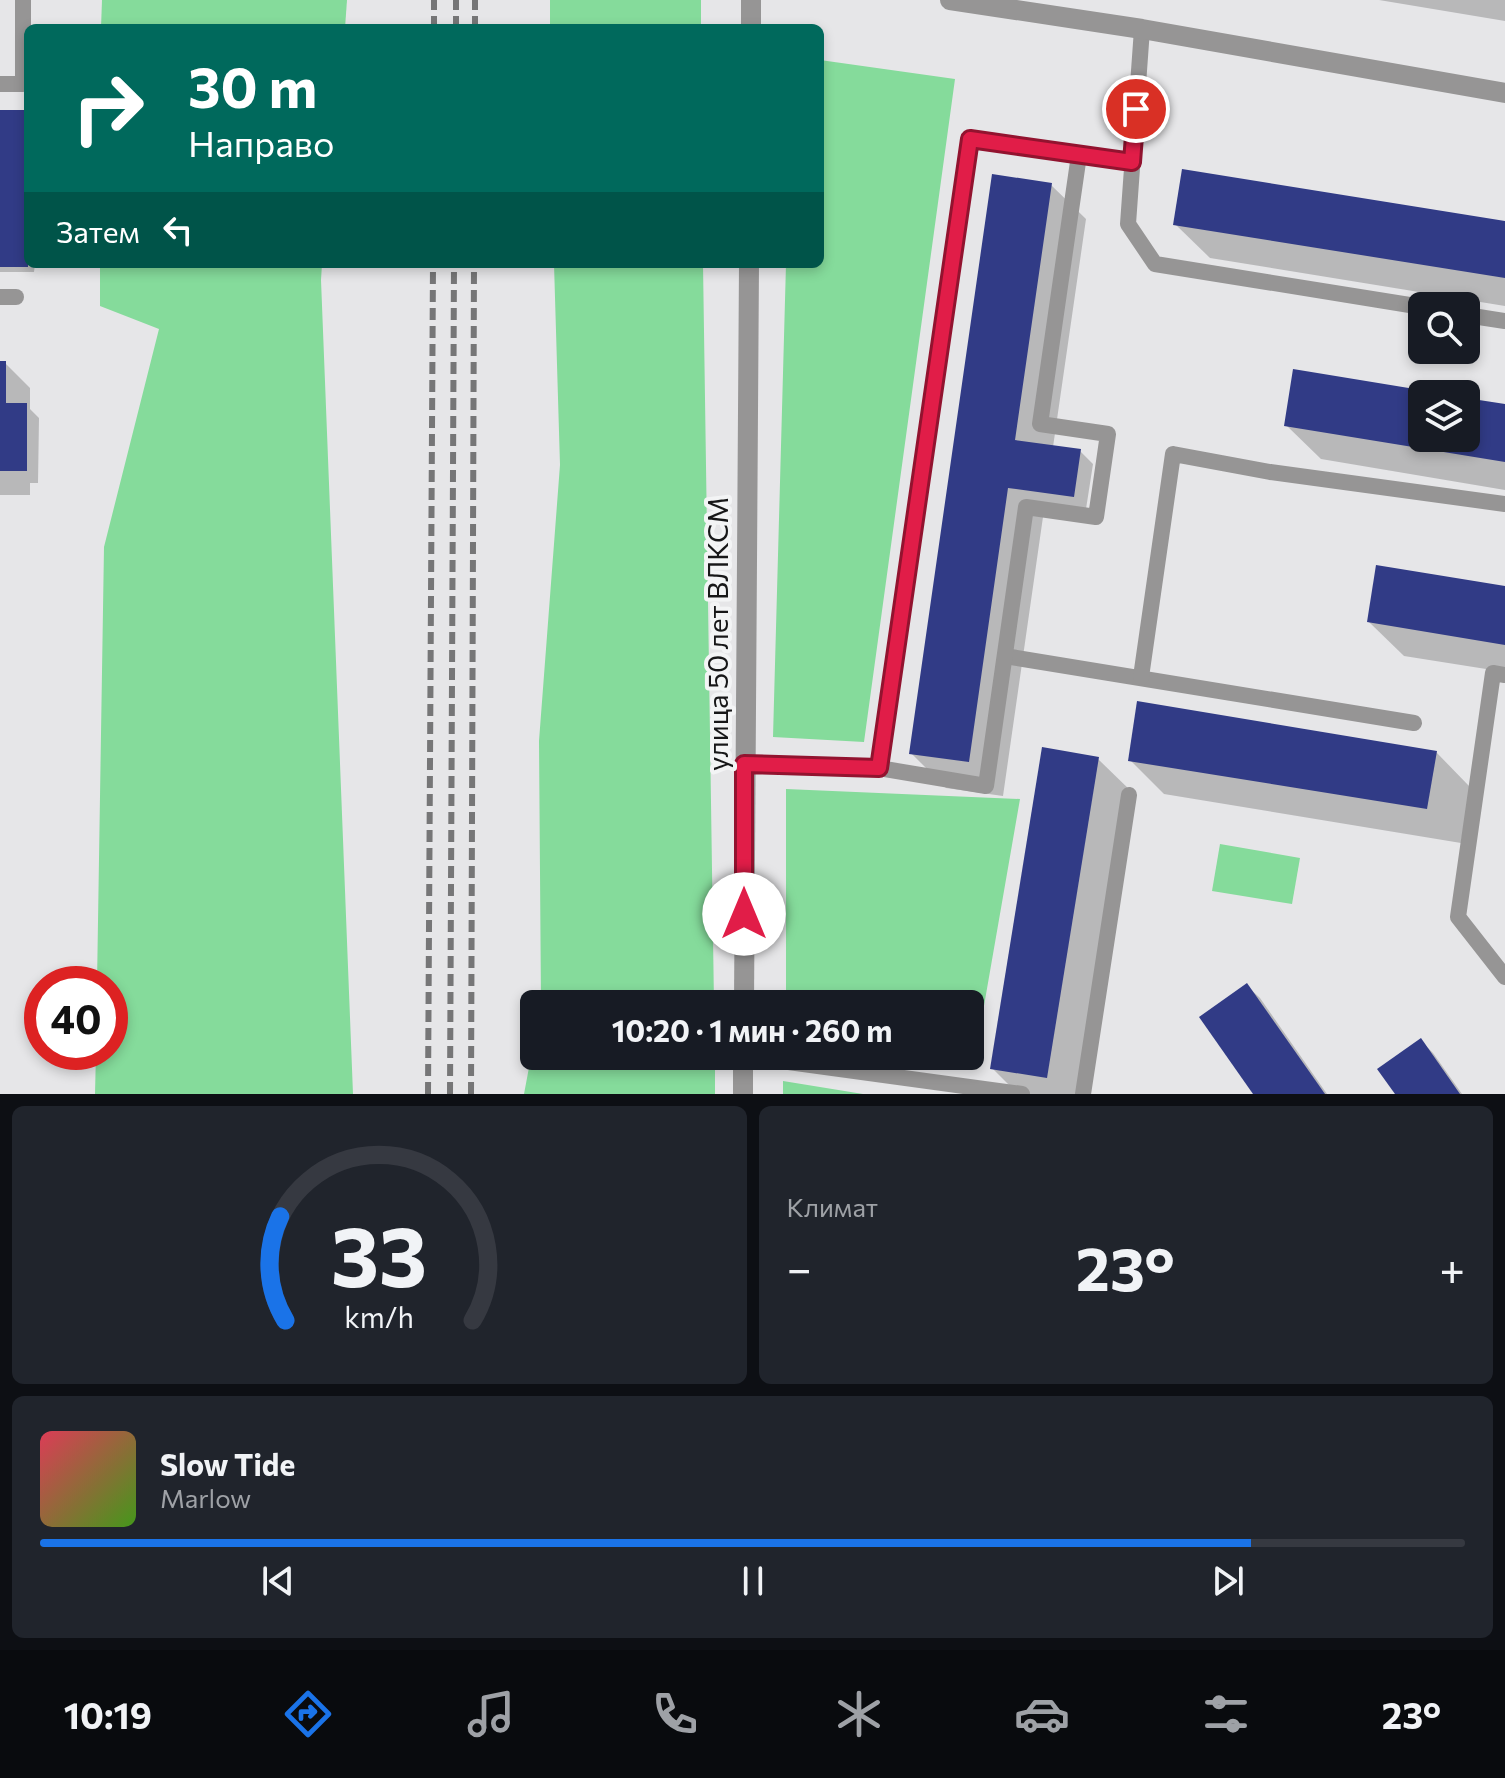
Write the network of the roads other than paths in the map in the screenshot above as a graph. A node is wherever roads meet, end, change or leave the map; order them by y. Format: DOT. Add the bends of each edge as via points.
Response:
graph roads {
  1 [pos="23,0"];
  2 [pos="751,0"];
  3 [pos="950,0"];
  4 [pos="751,24"];
  5 [pos="1142,29"];
  6 [pos="0,84"];
  7 [pos="1505,93"];
  8 [pos="1079,155"];
  9 [pos="1132,162"];
  10 [pos="749,268"];
  11 [pos="1408,305"];
  12 [pos="1480,317"];
  13 [pos="1505,321"];
  14 [pos="1505,504"];
  15 [pos="1005,656"];
  16 [pos="1505,675"];
  17 [pos="1141,677"];
  18 [pos="1414,723"];
  19 [pos="744,764"];
  20 [pos="879,768"];
  21 [pos="1129,795"];
  22 [pos="1505,977"];
  23 [pos="744,990"];
  24 [pos="744,1070"];
  25 [pos="846,1070"];
  26 [pos="743,1094"];
  27 [pos="1022,1094"];
  28 [pos="1083,1094"];
  1 -- 6 [label="lane" via="23,84"];
  2 -- 4 [label="street"];
  3 -- 5 [label="street"];
  5 -- 7 [label="street"];
  5 -- 9 [label="lane"];
  8 -- 9 [label="lane"];
  8 -- 15 [label="lane" via="1040,424 1108,434 1096,517 1026,507"];
  8 -- 20 [label="lane" via="970,139"];
  9 -- 11 [label="lane" via="1128,224 1155,264"];
  10 -- 19 [label="street, улица 50 лет ВЛКСМ"];
  12 -- 13 [label="lane"];
  14 -- 17 [label="lane" via="1173,454"];
  15 -- 17 [label="lane"];
  15 -- 20 [label="lane" via="986,786"];
  16 -- 22 [label="lane" via="1493,673 1458,917"];
  17 -- 18 [label="lane"];
  19 -- 20 [label="lane"];
  19 -- 23 [label="street, улица 50 лет ВЛКСМ"];
  21 -- 28 [label="lane"];
  24 -- 26 [label="street"];
  25 -- 27 [label="lane"];
}
